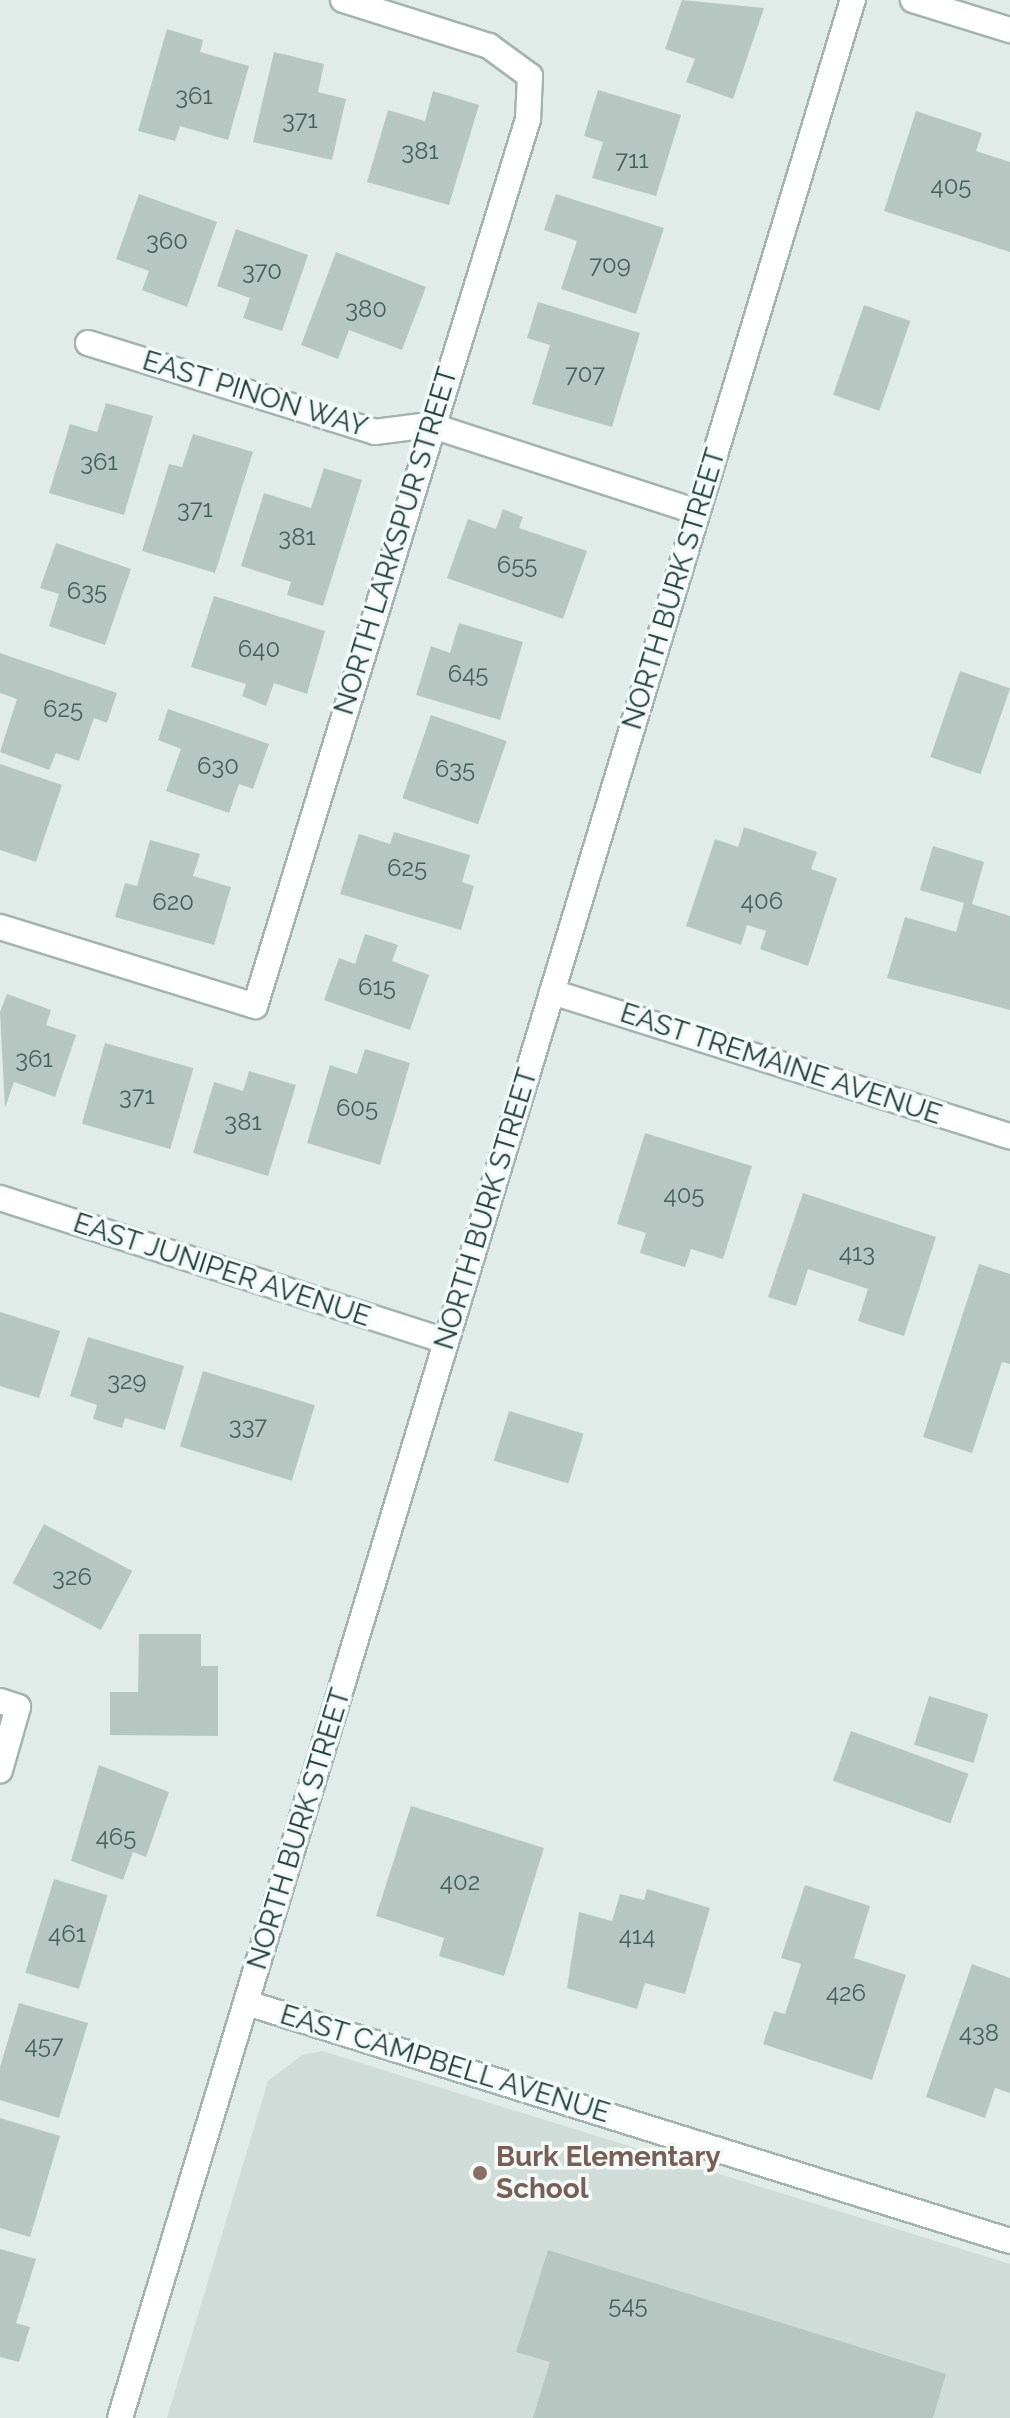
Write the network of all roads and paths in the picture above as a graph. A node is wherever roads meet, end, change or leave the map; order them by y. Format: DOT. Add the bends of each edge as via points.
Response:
graph roads {
  1 [pos="343,0"];
  2 [pos="853,0"];
  3 [pos="913,0"];
  4 [pos="1010,30"];
  5 [pos="88,343"];
  6 [pos="430,425"];
  7 [pos="697,512"];
  8 [pos="0,927"];
  9 [pos="552,992"];
  10 [pos="1010,1136"];
  11 [pos="0,1198"];
  12 [pos="445,1341"];
  13 [pos="9,1704"];
  14 [pos="0,1770"];
  15 [pos="247,2003"];
  16 [pos="1010,2241"];
  17 [pos="120,2418"];
  1 -- 6 [label="street, NORTH LARKSPUR STREET" via="489,46 530,76 528,119"];
  2 -- 7 [label="street, NORTH BURK STREET"];
  3 -- 4 [label="street"];
  5 -- 6 [label="street, EAST PINON WAY" via="375,432"];
  6 -- 7 [label="street, EAST PINON WAY"];
  6 -- 8 [label="street, NORTH LARKSPUR STREET" via="255,1006"];
  7 -- 9 [label="street, NORTH BURK STREET"];
  9 -- 10 [label="street, EAST TREMAINE AVENUE"];
  9 -- 12 [label="street, NORTH BURK STREET"];
  11 -- 12 [label="street, EAST JUNIPER AVENUE"];
  12 -- 15 [label="street, NORTH BURK STREET"];
  13 -- 14 [label="street"];
  15 -- 16 [label="street, EAST CAMPBELL AVENUE"];
  15 -- 17 [label="street, NORTH BURK STREET"];
}
